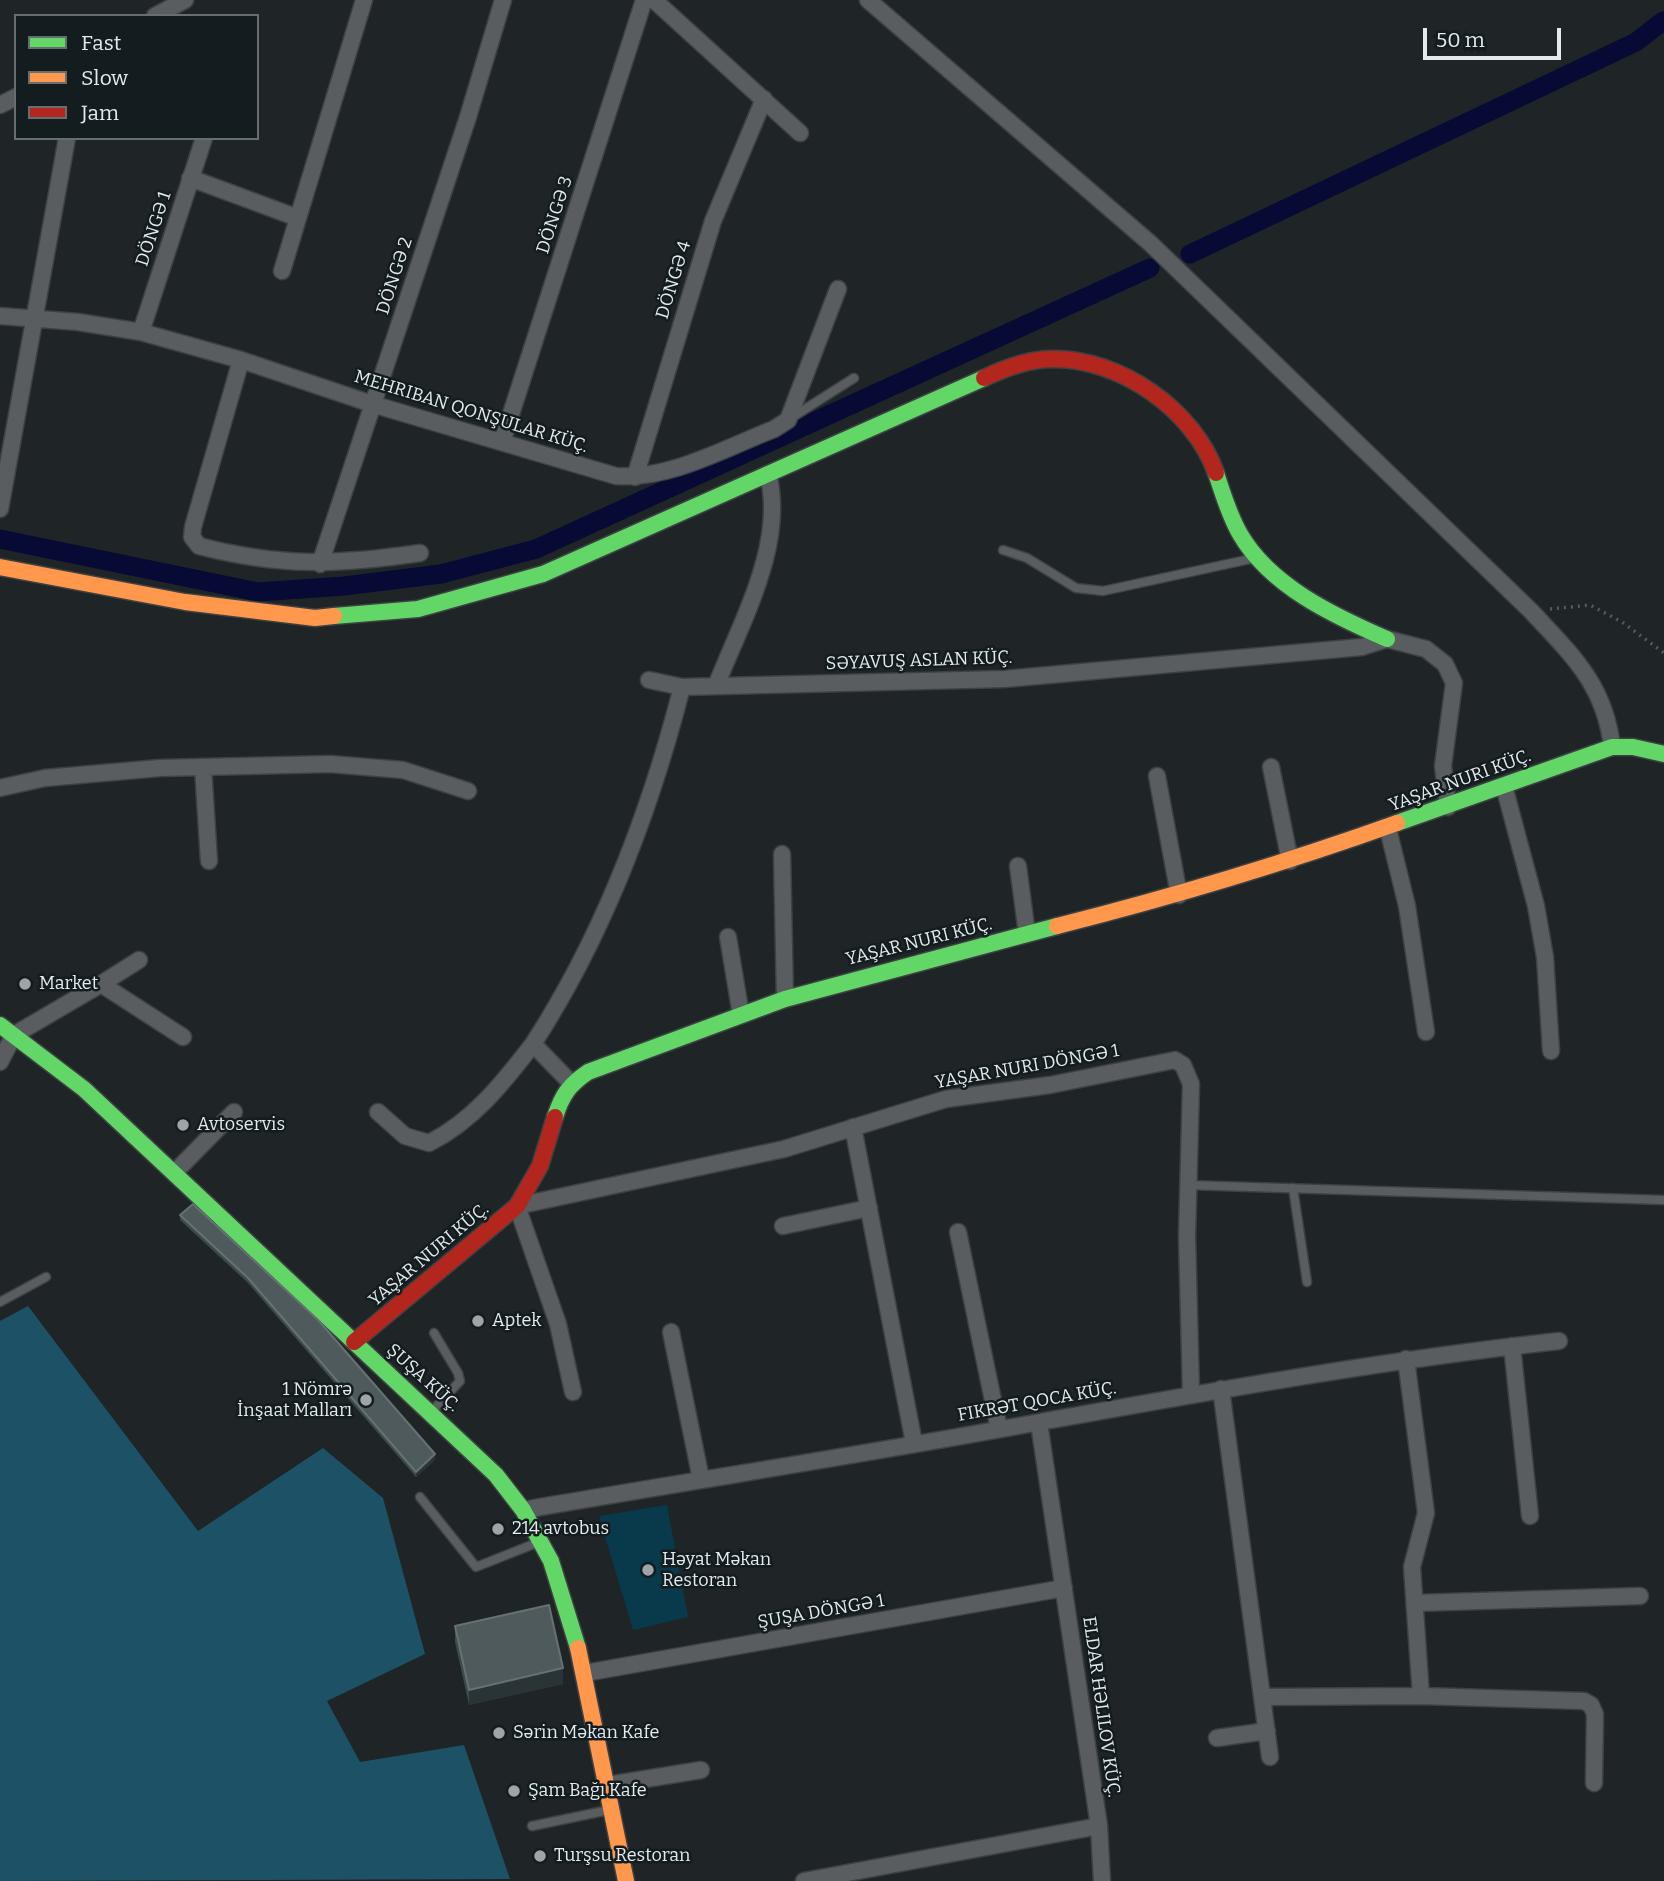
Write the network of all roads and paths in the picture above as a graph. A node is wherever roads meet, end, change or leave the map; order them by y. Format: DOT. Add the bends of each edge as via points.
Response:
graph roads {
  1 [pos="185,0"];
  2 [pos="364,0"];
  3 [pos="503,0"];
  4 [pos="644,0"];
  5 [pos="654,0"];
  6 [pos="868,0"];
  7 [pos="159,14"];
  8 [pos="764,99"];
  9 [pos="800,133"];
  10 [pos="67,140"];
  11 [pos="203,140"];
  12 [pos="190,178"];
  13 [pos="298,218"];
  14 [pos="282,271"];
  15 [pos="838,289"];
  16 [pos="0,316"];
  17 [pos="33,320"];
  18 [pos="141,332"];
  19 [pos="241,360"];
  20 [pos="854,378"];
  21 [pos="372,404"];
  22 [pos="788,420"];
  23 [pos="502,442"];
  24 [pos="768,474"];
  25 [pos="635,477"];
  26 [pos="0,509"];
  27 [pos="1003,550"];
  28 [pos="420,553"];
  29 [pos="1258,558"];
  30 [pos="320,564"];
  31 [pos="0,567"];
  32 [pos="1531,611"];
  33 [pos="1387,639"];
  34 [pos="1664,653"];
  35 [pos="649,680"];
  36 [pos="716,686"];
  37 [pos="682,687"];
  38 [pos="1612,747"];
  39 [pos="1664,754"];
  40 [pos="203,767"];
  41 [pos="1271,767"];
  42 [pos="1157,776"];
  43 [pos="1504,786"];
  44 [pos="0,788"];
  45 [pos="468,791"];
  46 [pos="1448,807"];
  47 [pos="1388,829"];
  48 [pos="782,854"];
  49 [pos="209,861"];
  50 [pos="1290,861"];
  51 [pos="1018,866"];
  52 [pos="1179,895"];
  53 [pos="1027,934"];
  54 [pos="728,937"];
  55 [pos="139,960"];
  56 [pos="101,984"];
  57 [pos="785,999"];
  58 [pos="741,1015"];
  59 [pos="0,1025"];
  60 [pos="1426,1032"];
  61 [pos="14,1035"];
  62 [pos="183,1037"];
  63 [pos="533,1044"];
  64 [pos="1551,1051"];
  65 [pos="0,1062"];
  66 [pos="571,1083"];
  67 [pos="234,1112"];
  68 [pos="378,1112"];
  69 [pos="853,1127"];
  70 [pos="175,1172"];
  71 [pos="1187,1185"];
  72 [pos="1293,1188"];
  73 [pos="1664,1200"];
  74 [pos="517,1206"];
  75 [pos="869,1208"];
  76 [pos="783,1226"];
  77 [pos="958,1232"];
  78 [pos="46,1277"];
  79 [pos="1307,1282"];
  80 [pos="0,1302"];
  81 [pos="671,1332"];
  82 [pos="434,1333"];
  83 [pos="1559,1341"];
  84 [pos="354,1342"];
  85 [pos="1512,1346"];
  86 [pos="1406,1359"];
  87 [pos="1221,1389"];
  88 [pos="573,1392"];
  89 [pos="1191,1393"];
  90 [pos="431,1412"];
  91 [pos="1039,1423"];
  92 [pos="999,1429"];
  93 [pos="914,1443"];
  94 [pos="701,1479"];
  95 [pos="419,1497"];
  96 [pos="523,1510"];
  97 [pos="1530,1516"];
  98 [pos="542,1541"];
  99 [pos="1064,1588"];
  100 [pos="1640,1596"];
  101 [pos="1416,1603"];
  102 [pos="586,1673"];
  103 [pos="1421,1696"];
  104 [pos="1264,1697"];
  105 [pos="1267,1731"];
  106 [pos="1217,1738"];
  107 [pos="1270,1757"];
  108 [pos="701,1770"];
  109 [pos="1594,1783"];
  110 [pos="608,1784"];
  111 [pos="612,1810"];
  112 [pos="532,1826"];
  113 [pos="1099,1826"];
  114 [pos="626,1881"];
  115 [pos="804,1881"];
  116 [pos="1102,1881"];
  1 -- 7 [label="street"];
  2 -- 13 [label="street"];
  3 -- 21 [label="street, DÖNGƏ 2"];
  4 -- 23 [label="street, DÖNGƏ 3"];
  5 -- 8 [label="street"];
  6 -- 32 [label="street" via="1151,244"];
  8 -- 9 [label="street"];
  8 -- 25 [label="street, DÖNGƏ 4" via="713,221"];
  10 -- 17 [label="street"];
  11 -- 12 [label="street, DÖNGƏ 1"];
  12 -- 13 [label="street"];
  12 -- 18 [label="street, DÖNGƏ 1"];
  13 -- 14 [label="street"];
  15 -- 22 [label="street"];
  16 -- 17 [label="street, MEHRIBAN QONŞULAR KÜÇ."];
  17 -- 18 [label="street, MEHRIBAN QONŞULAR KÜÇ."];
  17 -- 26 [label="street"];
  18 -- 19 [label="street, MEHRIBAN QONŞULAR KÜÇ."];
  19 -- 21 [label="street, MEHRIBAN QONŞULAR KÜÇ."];
  19 -- 30 [label="street" via="192,537 199,546 216,551"];
  20 -- 22 [label="lane"];
  21 -- 23 [label="street, MEHRIBAN QONŞULAR KÜÇ."];
  21 -- 30 [label="street, DÖNGƏ 2"];
  22 -- 25 [label="street, MEHRIBAN QONŞULAR KÜÇ." via="683,464"];
  23 -- 25 [label="street, MEHRIBAN QONŞULAR KÜÇ." via="616,476"];
  24 -- 29 [label="street" via="994,373 1056,359 1096,366 1145,388 1182,418 1207,450 1227,512"];
  24 -- 31 [label="street" via="543,574 418,609 314,618 185,602"];
  24 -- 36 [label="street" via="774,506 761,569"];
  27 -- 29 [label="lane" via="1027,558 1076,588 1103,591"];
  28 -- 30 [label="street"];
  29 -- 33 [label="street" via="1317,605"];
  32 -- 34 [label="path" via="1590,605"];
  32 -- 38 [label="street" via="1592,681 1609,719"];
  33 -- 36 [label="street, SƏYAVUŞ ASLAN KÜÇ." via="1362,647 1004,679"];
  33 -- 46 [label="street, SƏYAVUŞ ASLAN KÜÇ." via="1426,649 1446,664 1454,683 1443,766"];
  35 -- 37 [label="street, SƏYAVUŞ ASLAN KÜÇ."];
  36 -- 37 [label="street, SƏYAVUŞ ASLAN KÜÇ."];
  37 -- 63 [label="street" via="630,850 600,925 563,998"];
  38 -- 39 [label="street"];
  38 -- 43 [label="street, YAŞAR NURI KÜÇ."];
  40 -- 44 [label="street" via="45,778"];
  40 -- 45 [label="street" via="330,764 403,770"];
  40 -- 49 [label="street"];
  41 -- 50 [label="street"];
  42 -- 52 [label="street"];
  43 -- 46 [label="street, YAŞAR NURI KÜÇ."];
  43 -- 64 [label="street" via="1536,906 1545,957"];
  46 -- 47 [label="street, YAŞAR NURI KÜÇ."];
  47 -- 50 [label="street, YAŞAR NURI KÜÇ."];
  47 -- 60 [label="street" via="1407,906"];
  48 -- 57 [label="street"];
  50 -- 52 [label="street, YAŞAR NURI KÜÇ."];
  51 -- 53 [label="street"];
  52 -- 53 [label="street, YAŞAR NURI KÜÇ."];
  53 -- 57 [label="street, YAŞAR NURI KÜÇ."];
  54 -- 58 [label="street"];
  55 -- 56 [label="street"];
  56 -- 61 [label="street"];
  56 -- 62 [label="street"];
  57 -- 58 [label="street, YAŞAR NURI KÜÇ."];
  58 -- 66 [label="street, YAŞAR NURI KÜÇ." via="588,1072"];
  59 -- 61 [label="street, ŞUŞA KÜÇ."];
  61 -- 65 [label="street"];
  61 -- 70 [label="street, ŞUŞA KÜÇ." via="85,1089"];
  63 -- 66 [label="street"];
  63 -- 68 [label="street" via="496,1091 429,1143 405,1136"];
  66 -- 74 [label="street, YAŞAR NURI KÜÇ." via="562,1095 540,1166"];
  67 -- 70 [label="street"];
  69 -- 71 [label="street, YAŞAR NURI DÖNGƏ 1" via="946,1099 1050,1085 1175,1060 1184,1065 1191,1084"];
  69 -- 74 [label="street, YAŞAR NURI DÖNGƏ 1" via="784,1149"];
  69 -- 75 [label="street"];
  70 -- 84 [label="street, ŞUŞA KÜÇ."];
  71 -- 72 [label="lane"];
  71 -- 89 [label="street, YAŞAR NURI DÖNGƏ 1"];
  72 -- 73 [label="lane"];
  72 -- 79 [label="lane"];
  74 -- 84 [label="street, YAŞAR NURI KÜÇ."];
  74 -- 88 [label="street" via="558,1324"];
  75 -- 76 [label="street"];
  75 -- 93 [label="street"];
  77 -- 92 [label="street"];
  78 -- 80 [label="lane"];
  81 -- 94 [label="street"];
  82 -- 90 [label="lane" via="460,1381"];
  83 -- 85 [label="street, FIKRƏT QOCA KÜÇ."];
  84 -- 90 [label="street, ŞUŞA KÜÇ."];
  85 -- 86 [label="street, FIKRƏT QOCA KÜÇ."];
  85 -- 97 [label="street"];
  86 -- 87 [label="street, FIKRƏT QOCA KÜÇ."];
  86 -- 101 [label="street" via="1426,1513 1412,1567"];
  87 -- 89 [label="street, FIKRƏT QOCA KÜÇ."];
  87 -- 104 [label="street"];
  89 -- 91 [label="street, FIKRƏT QOCA KÜÇ."];
  90 -- 96 [label="street, ŞUŞA KÜÇ." via="496,1475"];
  91 -- 92 [label="street, FIKRƏT QOCA KÜÇ."];
  91 -- 99 [label="street, ELDAR HƏLILOV KÜÇ."];
  92 -- 93 [label="street, FIKRƏT QOCA KÜÇ."];
  93 -- 94 [label="street, FIKRƏT QOCA KÜÇ."];
  94 -- 96 [label="street, FIKRƏT QOCA KÜÇ."];
  95 -- 98 [label="lane" via="475,1567"];
  96 -- 98 [label="street, ŞUŞA KÜÇ."];
  98 -- 102 [label="street, ŞUŞA KÜÇ."];
  99 -- 102 [label="street, ŞUŞA DÖNGƏ 1"];
  99 -- 113 [label="street, ELDAR HƏLILOV KÜÇ."];
  100 -- 101 [label="street"];
  101 -- 103 [label="street"];
  102 -- 110 [label="street, ŞUŞA KÜÇ."];
  103 -- 104 [label="street"];
  103 -- 109 [label="street" via="1584,1701 1595,1714"];
  104 -- 105 [label="street"];
  105 -- 106 [label="street"];
  105 -- 107 [label="street"];
  108 -- 110 [label="street"];
  110 -- 111 [label="street, ŞUŞA KÜÇ."];
  111 -- 112 [label="lane"];
  111 -- 114 [label="street, ŞUŞA KÜÇ."];
  113 -- 115 [label="street"];
  113 -- 116 [label="street, ELDAR HƏLILOV KÜÇ."];
}
